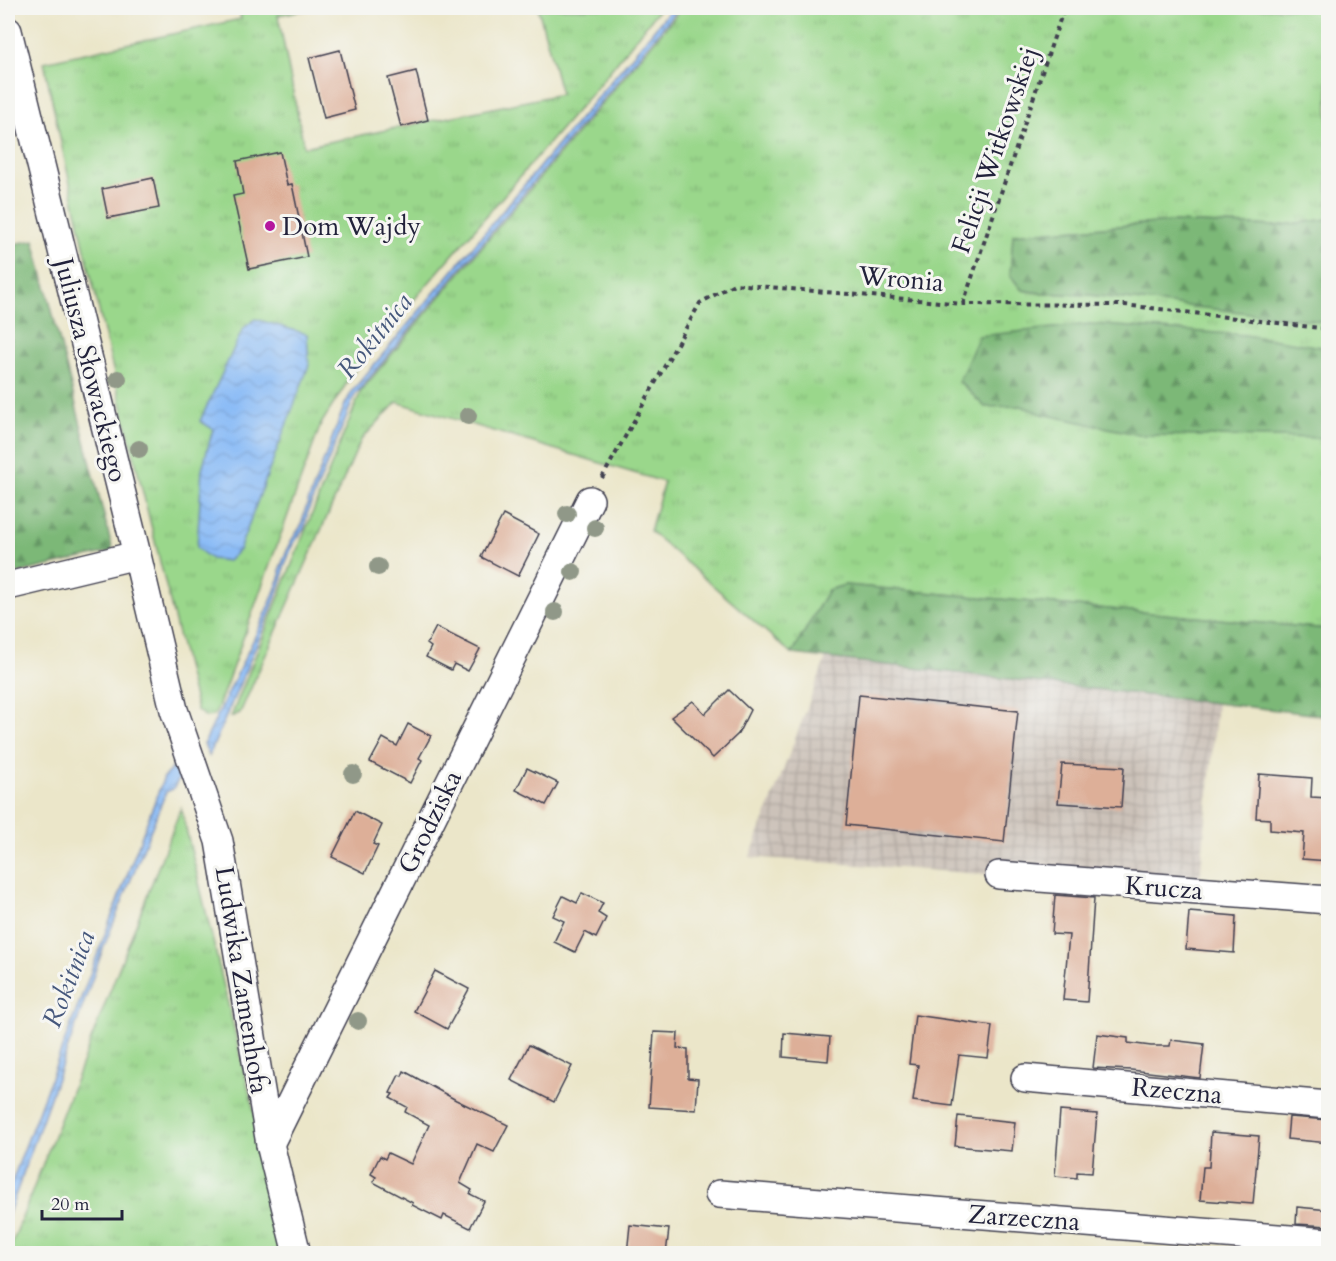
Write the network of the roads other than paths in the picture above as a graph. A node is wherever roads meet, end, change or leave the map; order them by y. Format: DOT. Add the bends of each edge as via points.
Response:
graph roads {
  1 [pos="8,31"];
  2 [pos="590,500"];
  3 [pos="137,555"];
  4 [pos="8,586"];
  5 [pos="174,710"];
  6 [pos="999,875"];
  7 [pos="1329,900"];
  8 [pos="1025,1078"];
  9 [pos="1329,1105"];
  10 [pos="270,1144"];
  11 [pos="719,1194"];
  12 [pos="1329,1242"];
  13 [pos="297,1254"];
  1 -- 3 [label="street, Juliusza Słowackiego"];
  2 -- 10 [label="street, Grodziska"];
  3 -- 4 [label="street"];
  3 -- 5 [label="street, Juliusza Słowackiego"];
  5 -- 10 [label="street, Ludwika Zamenhofa" via="219,840"];
  6 -- 7 [label="street, Krucza"];
  8 -- 9 [label="street, Rzeczna"];
  10 -- 13 [label="street, Ludwika Zamenhofa"];
  11 -- 12 [label="street, Zarzeczna"];
}
